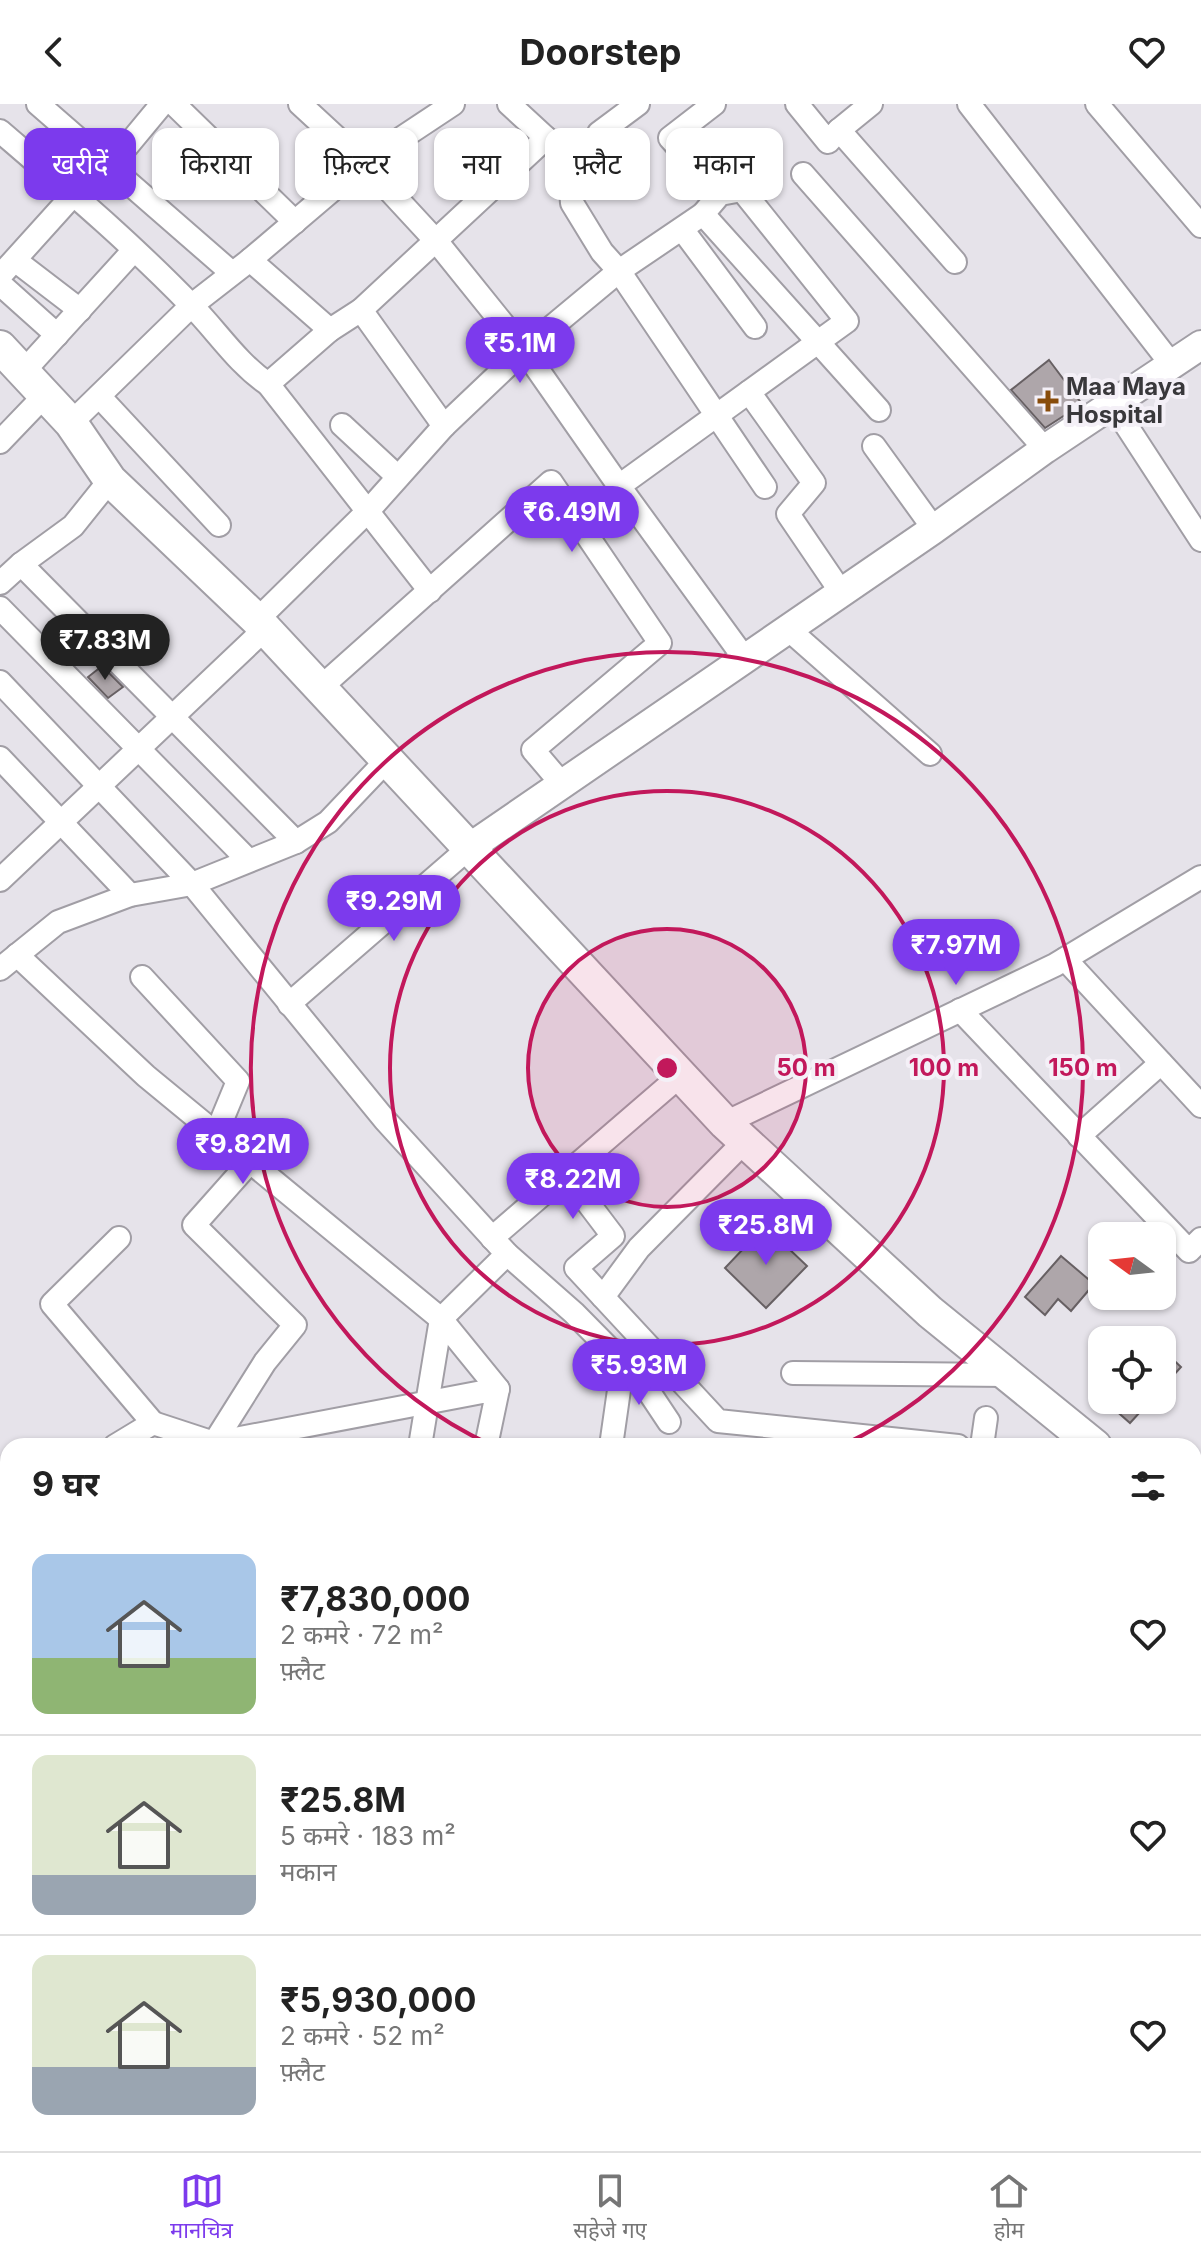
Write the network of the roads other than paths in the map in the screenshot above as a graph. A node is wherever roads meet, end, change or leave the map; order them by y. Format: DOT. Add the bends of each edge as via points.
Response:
graph roads {
  1 [pos="38,104"];
  2 [pos="162,104"];
  3 [pos="174,104"];
  4 [pos="300,104"];
  5 [pos="453,104"];
  6 [pos="509,104"];
  7 [pos="638,104"];
  8 [pos="714,104"];
  9 [pos="797,104"];
  10 [pos="871,104"];
  11 [pos="969,104"];
  12 [pos="1097,104"];
  13 [pos="66,128"];
  14 [pos="326,128"];
  15 [pos="417,128"];
  16 [pos="606,128"];
  17 [pos="683,128"];
  18 [pos="839,130"];
  19 [pos="0,131"];
  20 [pos="136,135"];
  21 [pos="545,137"];
  22 [pos="545,139"];
  23 [pos="24,151"];
  24 [pos="803,174"];
  25 [pos="136,186"];
  26 [pos="69,200"];
  27 [pos="80,200"];
  28 [pos="321,200"];
  29 [pos="398,200"];
  30 [pos="572,200"];
  31 [pos="715,200"];
  32 [pos="750,200"];
  33 [pos="703,214"];
  34 [pos="295,222"];
  35 [pos="1201,226"];
  36 [pos="682,229"];
  37 [pos="437,242"];
  38 [pos="134,250"];
  39 [pos="955,262"];
  40 [pos="241,267"];
  41 [pos="8,268"];
  42 [pos="619,271"];
  43 [pos="0,284"];
  44 [pos="192,305"];
  45 [pos="80,310"];
  46 [pos="361,310"];
  47 [pos="755,327"];
  48 [pos="330,330"];
  49 [pos="57,335"];
  50 [pos="819,341"];
  51 [pos="1201,345"];
  52 [pos="0,347"];
  53 [pos="524,350"];
  54 [pos="1172,365"];
  55 [pos="34,384"];
  56 [pos="268,384"];
  57 [pos="749,392"];
  58 [pos="99,396"];
  59 [pos="1113,405"];
  60 [pos="879,410"];
  61 [pos="716,416"];
  62 [pos="71,423"];
  63 [pos="342,425"];
  64 [pos="444,426"];
  65 [pos="0,442"];
  66 [pos="874,446"];
  67 [pos="1045,449"];
  68 [pos="398,477"];
  69 [pos="110,480"];
  70 [pos="619,486"];
  71 [pos="765,487"];
  72 [pos="368,511"];
  73 [pos="219,525"];
  74 [pos="934,529"];
  75 [pos="1201,540"];
  76 [pos="21,564"];
  77 [pos="0,583"];
  78 [pos="430,591"];
  79 [pos="841,592"];
  80 [pos="0,608"];
  81 [pos="261,624"];
  82 [pos="788,629"];
  83 [pos="745,659"];
  84 [pos="0,682"];
  85 [pos="320,688"];
  86 [pos="172,717"];
  87 [pos="138,749"];
  88 [pos="930,754"];
  89 [pos="0,758"];
  90 [pos="387,760"];
  91 [pos="562,784"];
  92 [pos="99,786"];
  93 [pos="61,822"];
  94 [pos="296,842"];
  95 [pos="469,848"];
  96 [pos="248,860"];
  97 [pos="1201,877"];
  98 [pos="0,880"];
  99 [pos="192,884"];
  100 [pos="130,895"];
  101 [pos="1065,959"];
  102 [pos="8,962"];
  103 [pos="142,977"];
  104 [pos="289,1004"];
  105 [pos="960,1010"];
  106 [pos="1161,1063"];
  107 [pos="681,1075"];
  108 [pos="1201,1106"];
  109 [pos="735,1132"];
  110 [pos="216,1134"];
  111 [pos="1079,1136"];
  112 [pos="250,1162"];
  113 [pos="566,1174"];
  114 [pos="119,1238"];
  115 [pos="1201,1239"];
  116 [pos="499,1246"];
  117 [pos="603,1297"];
  118 [pos="441,1319"];
  119 [pos="623,1362"];
  120 [pos="793,1373"];
  121 [pos="1008,1375"];
  122 [pos="498,1389"];
  123 [pos="427,1403"];
  124 [pos="986,1418"];
  125 [pos="669,1422"];
  126 [pos="153,1423"];
  127 [pos="128,1438"];
  128 [pos="199,1438"];
  129 [pos="217,1438"];
  130 [pos="241,1438"];
  131 [pos="421,1438"];
  132 [pos="488,1438"];
  133 [pos="612,1438"];
  134 [pos="881,1438"];
  135 [pos="983,1438"];
  136 [pos="1085,1438"];
  1 -- 13 [label="street"];
  2 -- 20 [label="street"];
  3 -- 34 [label="street"];
  4 -- 14 [label="street"];
  5 -- 15 [label="street"];
  6 -- 21 [label="street"];
  7 -- 16 [label="street"];
  8 -- 17 [label="street"];
  9 -- 18 [label="street" via="828,142"];
  10 -- 18 [label="street"];
  11 -- 54 [label="street"];
  12 -- 35 [label="street"];
  18 -- 39 [label="street"];
  19 -- 23 [label="street"];
  22 -- 37 [label="street"];
  24 -- 67 [label="street"];
  25 -- 40 [label="street"];
  26 -- 41 [label="street"];
  27 -- 38 [label="street"];
  28 -- 34 [label="street"];
  29 -- 37 [label="street"];
  30 -- 42 [label="street"];
  31 -- 33 [label="street"];
  32 -- 50 [label="street" via="847,321"];
  33 -- 36 [label="street"];
  33 -- 50 [label="street"];
  34 -- 40 [label="street"];
  36 -- 42 [label="street"];
  36 -- 47 [label="street"];
  37 -- 46 [label="street"];
  37 -- 53 [label="street"];
  38 -- 44 [label="street"];
  38 -- 45 [label="street"];
  40 -- 44 [label="street"];
  40 -- 48 [label="street"];
  41 -- 45 [label="street"];
  42 -- 53 [label="street"];
  42 -- 61 [label="street"];
  43 -- 49 [label="street"];
  44 -- 56 [label="street" via="250,372"];
  44 -- 58 [label="street"];
  45 -- 49 [label="street"];
  46 -- 48 [label="street"];
  46 -- 64 [label="street"];
  48 -- 56 [label="street"];
  49 -- 55 [label="street"];
  50 -- 57 [label="street"];
  50 -- 60 [label="street"];
  51 -- 54 [label="street"];
  52 -- 55 [label="main road"];
  53 -- 64 [label="street"];
  53 -- 70 [label="street"];
  54 -- 59 [label="street"];
  55 -- 62 [label="main road"];
  55 -- 65 [label="street"];
  56 -- 72 [label="street"];
  57 -- 61 [label="street"];
  57 -- 79 [label="street" via="814,483 788,514"];
  58 -- 62 [label="street"];
  58 -- 73 [label="street"];
  59 -- 67 [label="street"];
  59 -- 75 [label="street"];
  61 -- 70 [label="street"];
  61 -- 71 [label="street"];
  62 -- 69 [label="main road"];
  63 -- 68 [label="street"];
  64 -- 68 [label="street"];
  66 -- 74 [label="street"];
  67 -- 74 [label="street"];
  68 -- 72 [label="street"];
  69 -- 76 [label="street" via="73,526"];
  69 -- 81 [label="main road"];
  70 -- 83 [label="street"];
  72 -- 78 [label="street"];
  72 -- 81 [label="street"];
  74 -- 79 [label="street"];
  76 -- 77 [label="street"];
  76 -- 86 [label="street"];
  78 -- 85 [label="street"];
  78 -- 91 [label="street" via="551,482 660,643 533,750"];
  79 -- 82 [label="street"];
  80 -- 87 [label="street"];
  81 -- 85 [label="main road"];
  81 -- 86 [label="street"];
  82 -- 83 [label="street"];
  82 -- 88 [label="street"];
  83 -- 91 [label="street"];
  84 -- 92 [label="street"];
  85 -- 90 [label="main road"];
  86 -- 87 [label="street"];
  86 -- 94 [label="street"];
  87 -- 92 [label="street"];
  87 -- 96 [label="street"];
  89 -- 93 [label="street"];
  90 -- 94 [label="street" via="328,822"];
  90 -- 95 [label="main road"];
  91 -- 95 [label="street"];
  92 -- 93 [label="street"];
  92 -- 99 [label="street"];
  93 -- 98 [label="street"];
  93 -- 100 [label="street"];
  94 -- 96 [label="street"];
  95 -- 104 [label="street"];
  95 -- 107 [label="main road"];
  96 -- 99 [label="street"];
  97 -- 101 [label="street"];
  99 -- 100 [label="street"];
  99 -- 104 [label="street"];
  100 -- 102 [label="street" via="58,922"];
  101 -- 105 [label="street"];
  101 -- 106 [label="street"];
  102 -- 110 [label="street"];
  103 -- 110 [label="street" via="238,1081"];
  104 -- 116 [label="street"];
  105 -- 109 [label="street"];
  105 -- 111 [label="street"];
  106 -- 108 [label="street"];
  106 -- 111 [label="street"];
  107 -- 109 [label="main road"];
  107 -- 113 [label="street"];
  109 -- 117 [label="street"];
  109 -- 121 [label="main road" via="930,1312"];
  110 -- 112 [label="street"];
  111 -- 115 [label="street" via="1189,1251"];
  112 -- 118 [label="street"];
  112 -- 129 [label="street" via="194,1225 295,1325"];
  113 -- 116 [label="street"];
  113 -- 117 [label="street" via="613,1236 576,1268"];
  114 -- 126 [label="street" via="52,1304"];
  116 -- 118 [label="street"];
  116 -- 119 [label="street"];
  117 -- 134 [label="street" via="718,1421"];
  118 -- 122 [label="street"];
  118 -- 123 [label="street"];
  119 -- 125 [label="street"];
  119 -- 133 [label="street"];
  120 -- 121 [label="street"];
  121 -- 136 [label="main road"];
  122 -- 123 [label="street"];
  122 -- 132 [label="street"];
  123 -- 130 [label="street"];
  123 -- 131 [label="street"];
  124 -- 135 [label="street"];
  126 -- 127 [label="street"];
  126 -- 128 [label="street"];
}
